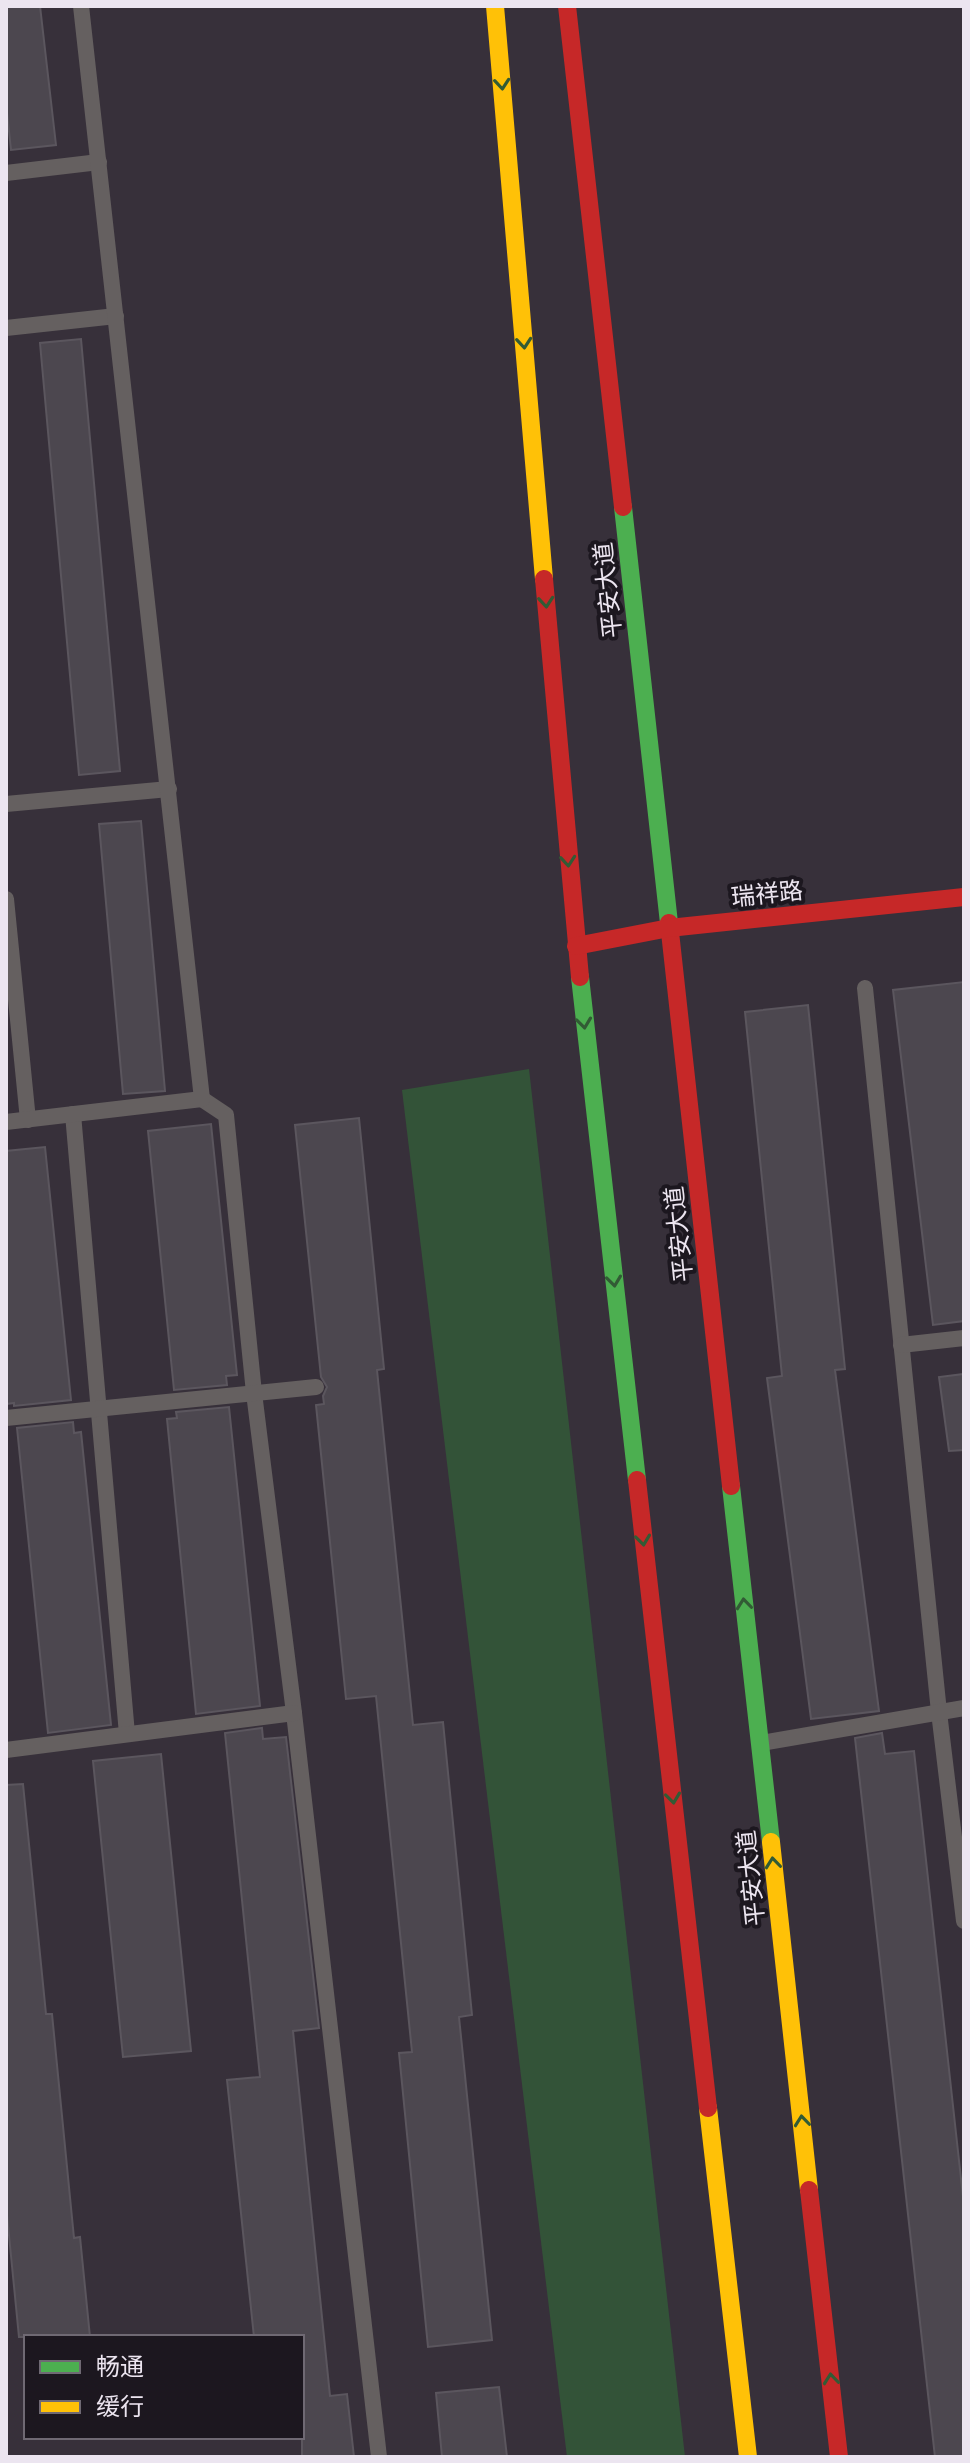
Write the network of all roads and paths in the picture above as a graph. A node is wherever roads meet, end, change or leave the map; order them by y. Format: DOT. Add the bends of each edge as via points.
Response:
graph roads {
  1 [pos="81,6"];
  2 [pos="495,6"];
  3 [pos="567,6"];
  4 [pos="99,162"];
  5 [pos="6,173"];
  6 [pos="116,316"];
  7 [pos="6,328"];
  8 [pos="169,789"];
  9 [pos="6,804"];
  10 [pos="964,897"];
  11 [pos="6,899"];
  12 [pos="669,928"];
  13 [pos="576,946"];
  14 [pos="865,988"];
  15 [pos="202,1099"];
  16 [pos="73,1114"];
  17 [pos="28,1120"];
  18 [pos="6,1122"];
  19 [pos="964,1338"];
  20 [pos="901,1345"];
  21 [pos="316,1387"];
  22 [pos="254,1393"];
  23 [pos="99,1409"];
  24 [pos="6,1418"];
  25 [pos="964,1708"];
  26 [pos="939,1712"];
  27 [pos="294,1713"];
  28 [pos="127,1734"];
  29 [pos="760,1744"];
  30 [pos="6,1750"];
  31 [pos="964,1921"];
  32 [pos="379,2457"];
  33 [pos="748,2457"];
  34 [pos="839,2457"];
  1 -- 4 [label="lane"];
  2 -- 13 [label="main road, one-way"];
  3 -- 12 [label="main road, 平安大道"];
  4 -- 5 [label="lane"];
  4 -- 6 [label="lane"];
  6 -- 7 [label="lane"];
  6 -- 8 [label="lane"];
  8 -- 9 [label="lane"];
  8 -- 15 [label="lane"];
  10 -- 12 [label="main road, 瑞祥路"];
  11 -- 17 [label="lane"];
  12 -- 13 [label="main road, 瑞祥路"];
  29 -- 12 [label="main road, 平安大道, one-way"];
  13 -- 33 [label="main road, one-way"];
  14 -- 20 [label="lane"];
  15 -- 16 [label="lane"];
  15 -- 22 [label="lane" via="226,1115"];
  16 -- 17 [label="lane"];
  16 -- 23 [label="lane"];
  17 -- 18 [label="lane"];
  19 -- 20 [label="lane"];
  20 -- 26 [label="lane"];
  21 -- 22 [label="lane"];
  22 -- 23 [label="lane"];
  22 -- 27 [label="lane"];
  23 -- 24 [label="lane"];
  23 -- 28 [label="lane"];
  25 -- 26 [label="lane"];
  26 -- 29 [label="lane"];
  26 -- 31 [label="lane"];
  27 -- 28 [label="lane"];
  27 -- 32 [label="lane"];
  28 -- 30 [label="lane"];
  34 -- 29 [label="main road, 平安大道, one-way"];
}
